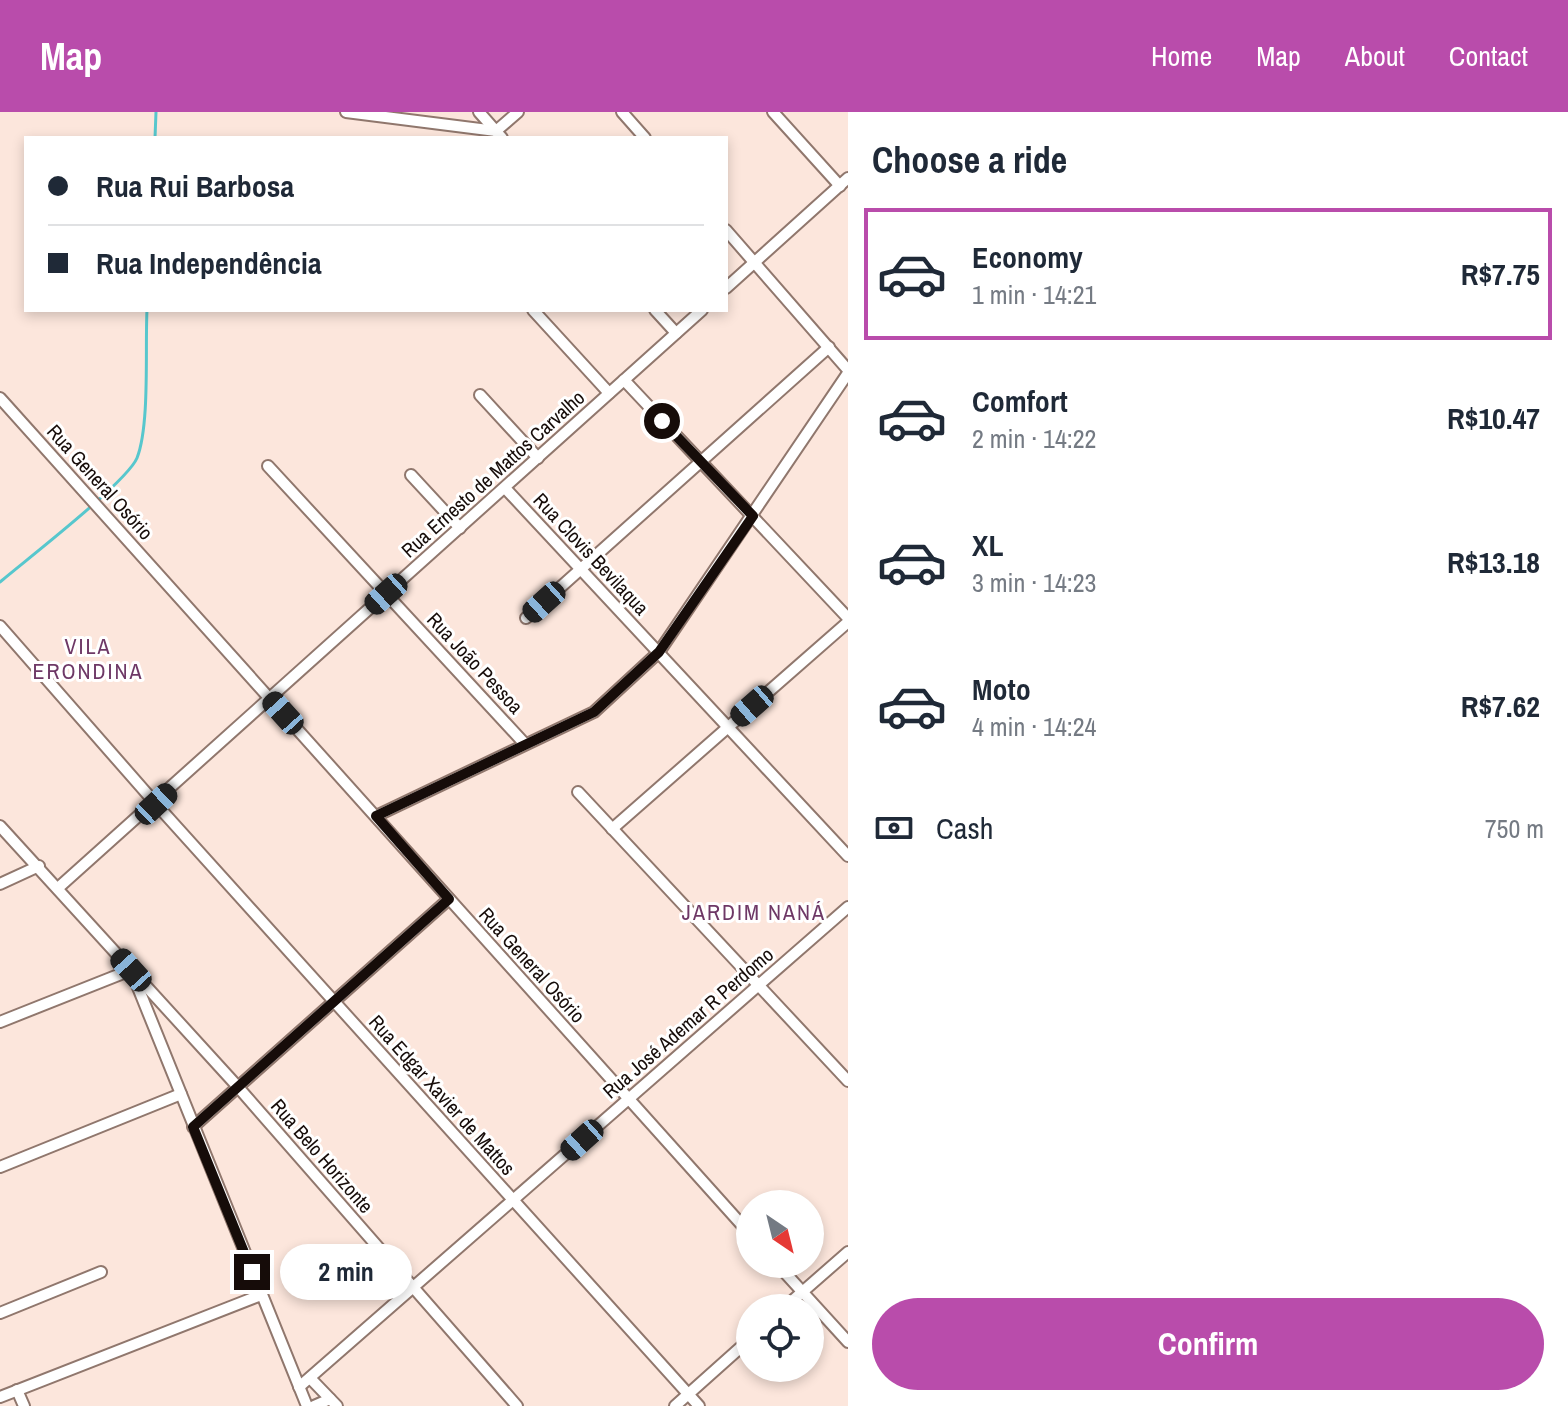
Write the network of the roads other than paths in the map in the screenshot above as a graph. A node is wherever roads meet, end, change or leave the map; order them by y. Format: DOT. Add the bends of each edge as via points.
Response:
graph roads {
  1 [pos="347,112"];
  2 [pos="479,112"];
  3 [pos="518,112"];
  4 [pos="622,112"];
  5 [pos="773,112"];
  6 [pos="499,135"];
  7 [pos="643,136"];
  8 [pos="844,182"];
  9 [pos="728,232"];
  10 [pos="755,262"];
  11 [pos="728,286"];
  12 [pos="535,312"];
  13 [pos="657,312"];
  14 [pos="700,312"];
  15 [pos="676,333"];
  16 [pos="829,347"];
  17 [pos="848,371"];
  18 [pos="624,380"];
  19 [pos="609,393"];
  20 [pos="480,395"];
  21 [pos="0,398"];
  22 [pos="538,458"];
  23 [pos="700,462"];
  24 [pos="268,466"];
  25 [pos="411,475"];
  26 [pos="505,488"];
  27 [pos="753,516"];
  28 [pos="460,528"];
  29 [pos="580,569"];
  30 [pos="386,594"];
  31 [pos="526,618"];
  32 [pos="848,620"];
  33 [pos="0,626"];
  34 [pos="659,652"];
  35 [pos="270,699"];
  36 [pos="728,727"];
  37 [pos="524,743"];
  38 [pos="578,792"];
  39 [pos="156,804"];
  40 [pos="376,816"];
  41 [pos="0,826"];
  42 [pos="612,829"];
  43 [pos="848,856"];
  44 [pos="39,866"];
  45 [pos="0,884"];
  46 [pos="58,888"];
  47 [pos="449,899"];
  48 [pos="848,907"];
  49 [pos="131,970"];
  50 [pos="760,984"];
  51 [pos="335,1002"];
  52 [pos="0,1022"];
  53 [pos="848,1081"];
  54 [pos="238,1087"];
  55 [pos="181,1094"];
  56 [pos="628,1099"];
  57 [pos="193,1127"];
  58 [pos="0,1167"];
  59 [pos="513,1202"];
  60 [pos="736,1219"];
  61 [pos="848,1252"];
  62 [pos="101,1272"];
  63 [pos="790,1278"];
  64 [pos="413,1290"];
  65 [pos="802,1292"];
  66 [pos="800,1294"];
  67 [pos="261,1295"];
  68 [pos="0,1313"];
  69 [pos="848,1342"];
  70 [pos="736,1351"];
  71 [pos="310,1378"];
  72 [pos="299,1387"];
  73 [pos="17,1390"];
  74 [pos="688,1394"];
  75 [pos="0,1397"];
  76 [pos="333,1402"];
  77 [pos="24,1406"];
  78 [pos="307,1406"];
  79 [pos="314,1406"];
  80 [pos="517,1406"];
  81 [pos="675,1406"];
  82 [pos="699,1406"];
  1 -- 6 [label="street"];
  2 -- 6 [label="street"];
  3 -- 6 [label="street"];
  4 -- 7 [label="street"];
  5 -- 8 [label="street"];
  8 -- 10 [label="street"];
  9 -- 10 [label="street"];
  10 -- 11 [label="street"];
  10 -- 16 [label="street"];
  12 -- 19 [label="street"];
  13 -- 15 [label="street"];
  14 -- 15 [label="street, Rua Ernesto de Mattos Carvalho"];
  15 -- 18 [label="street, Rua Ernesto de Mattos Carvalho"];
  16 -- 17 [label="street"];
  16 -- 23 [label="street"];
  17 -- 27 [label="street"];
  18 -- 19 [label="street, Rua Ernesto de Mattos Carvalho"];
  18 -- 23 [label="street"];
  19 -- 22 [label="street, Rua Ernesto de Mattos Carvalho"];
  20 -- 22 [label="street"];
  21 -- 35 [label="street, Rua General Osório"];
  22 -- 26 [label="street, Rua Ernesto de Mattos Carvalho"];
  23 -- 27 [label="street"];
  23 -- 29 [label="street"];
  24 -- 30 [label="street, Rua João Pessoa"];
  25 -- 28 [label="street"];
  26 -- 28 [label="street, Rua Ernesto de Mattos Carvalho"];
  26 -- 29 [label="street, Rua Clovis Bevilaqua"];
  27 -- 32 [label="street"];
  27 -- 34 [label="street"];
  28 -- 30 [label="street, Rua Ernesto de Mattos Carvalho"];
  29 -- 31 [label="street"];
  29 -- 34 [label="street, Rua Clovis Bevilaqua"];
  30 -- 35 [label="street, Rua Ernesto de Mattos Carvalho"];
  30 -- 37 [label="street, Rua João Pessoa"];
  32 -- 36 [label="street"];
  33 -- 39 [label="street, Rua Edgar Xavier de Mattos"];
  34 -- 36 [label="street, Rua Clovis Bevilaqua"];
  34 -- 37 [label="street" via="594,712"];
  35 -- 39 [label="street, Rua Ernesto de Mattos Carvalho"];
  35 -- 40 [label="street, Rua General Osório"];
  36 -- 42 [label="street"];
  36 -- 43 [label="street, Rua Clovis Bevilaqua"];
  37 -- 40 [label="street"];
  38 -- 42 [label="street"];
  39 -- 46 [label="street, Rua Ernesto de Mattos Carvalho"];
  39 -- 51 [label="street, Rua Edgar Xavier de Mattos"];
  40 -- 47 [label="street, Rua General Osório"];
  41 -- 44 [label="street, Rua Belo Horizonte"];
  42 -- 50 [label="street"];
  44 -- 45 [label="street"];
  44 -- 46 [label="street, Rua Belo Horizonte"];
  46 -- 49 [label="street, Rua Belo Horizonte"];
  47 -- 51 [label="street"];
  47 -- 56 [label="street, Rua General Osório"];
  48 -- 50 [label="street, Rua José Ademar R Perdomo"];
  49 -- 52 [label="street"];
  49 -- 54 [label="street, Rua Belo Horizonte"];
  49 -- 55 [label="street"];
  50 -- 53 [label="street"];
  50 -- 56 [label="street, Rua José Ademar R Perdomo"];
  51 -- 54 [label="street"];
  51 -- 59 [label="street, Rua Edgar Xavier de Mattos"];
  54 -- 57 [label="street"];
  54 -- 64 [label="street, Rua Belo Horizonte"];
  55 -- 57 [label="street"];
  55 -- 58 [label="street"];
  56 -- 59 [label="street, Rua José Ademar R Perdomo"];
  56 -- 60 [label="street, Rua General Osório"];
  57 -- 67 [label="street"];
  59 -- 64 [label="street, Rua José Ademar R Perdomo"];
  59 -- 74 [label="street, Rua Edgar Xavier de Mattos"];
  61 -- 65 [label="street"];
  62 -- 68 [label="street"];
  63 -- 65 [label="street"];
  64 -- 71 [label="street, Rua José Ademar R Perdomo"];
  64 -- 80 [label="street, Rua Belo Horizonte"];
  65 -- 66 [label="street"];
  65 -- 69 [label="street"];
  67 -- 72 [label="street"];
  67 -- 73 [label="street"];
  70 -- 74 [label="street"];
  71 -- 72 [label="street, Rua José Ademar R Perdomo"];
  71 -- 76 [label="street"];
  72 -- 78 [label="street"];
  73 -- 75 [label="street"];
  73 -- 77 [label="street"];
  74 -- 81 [label="street"];
  74 -- 82 [label="street, Rua Edgar Xavier de Mattos"];
  76 -- 79 [label="street"];
}
